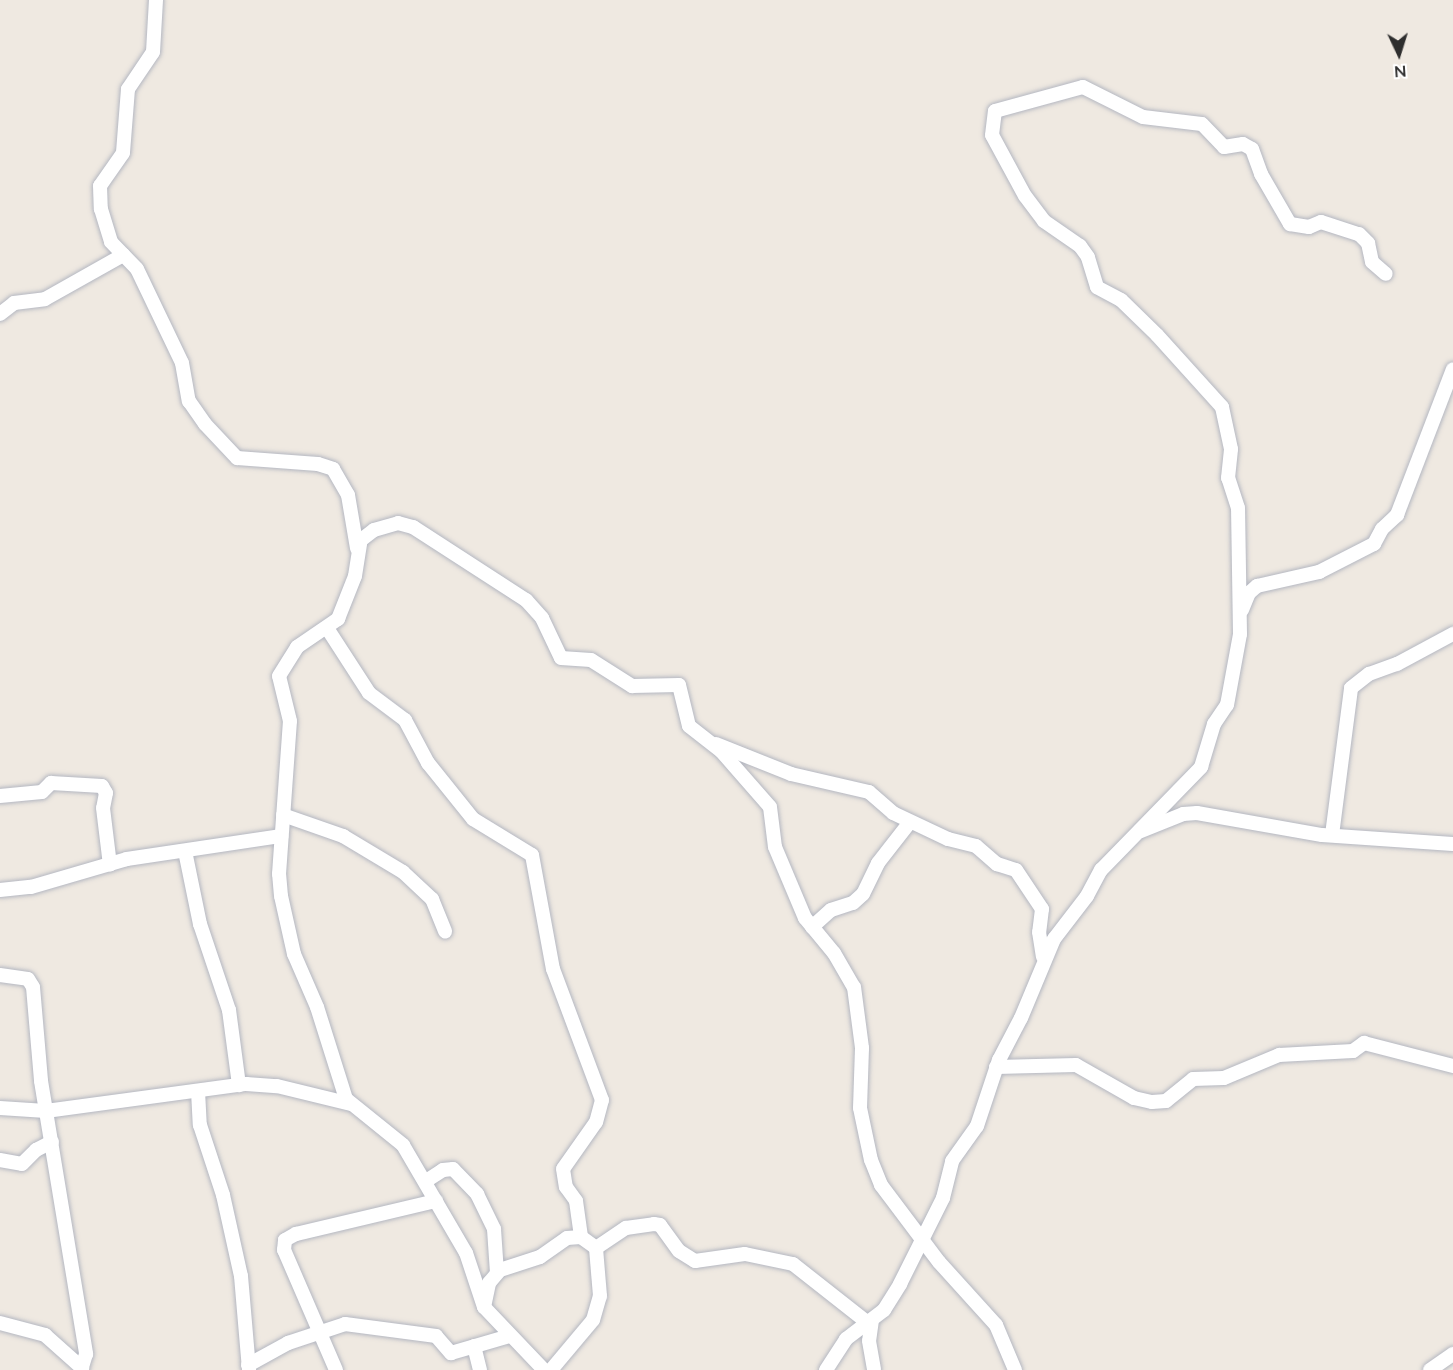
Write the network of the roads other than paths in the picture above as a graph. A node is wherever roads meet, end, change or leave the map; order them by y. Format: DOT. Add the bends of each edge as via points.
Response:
graph roads {
  1 [pos="156,0"];
  2 [pos="123,255"];
  3 [pos="1386,274"];
  4 [pos="0,314"];
  5 [pos="1453,369"];
  6 [pos="357,548"];
  7 [pos="1242,610"];
  8 [pos="327,628"];
  9 [pos="1453,634"];
  10 [pos="708,741"];
  11 [pos="0,796"];
  12 [pos="283,815"];
  13 [pos="910,822"];
  14 [pos="1136,833"];
  15 [pos="1332,835"];
  16 [pos="281,836"];
  17 [pos="1453,844"];
  18 [pos="185,851"];
  19 [pos="110,865"];
  20 [pos="0,890"];
  21 [pos="812,927"];
  22 [pos="445,931"];
  23 [pos="1043,957"];
  24 [pos="0,975"];
  25 [pos="1453,1066"];
  26 [pos="996,1067"];
  27 [pos="239,1086"];
  28 [pos="198,1090"];
  29 [pos="351,1104"];
  30 [pos="0,1108"];
  31 [pos="46,1111"];
  32 [pos="52,1142"];
  33 [pos="0,1160"];
  34 [pos="426,1181"];
  35 [pos="436,1201"];
  36 [pos="581,1237"];
  37 [pos="922,1237"];
  38 [pos="596,1248"];
  39 [pos="497,1273"];
  40 [pos="484,1307"];
  41 [pos="870,1321"];
  42 [pos="0,1323"];
  43 [pos="320,1330"];
  44 [pos="509,1336"];
  45 [pos="474,1346"];
  46 [pos="1448,1361"];
  47 [pos="249,1367"];
  48 [pos="82,1369"];
  49 [pos="336,1370"];
  50 [pos="480,1370"];
  51 [pos="544,1370"];
  52 [pos="550,1370"];
  53 [pos="826,1370"];
  54 [pos="873,1370"];
  55 [pos="1015,1370"];
  56 [pos="1430,1370"];
  1 -- 2 [label="street" via="153,52 128,89 123,153 100,186 101,209 111,242"];
  2 -- 4 [label="street" via="45,299 14,303"];
  2 -- 6 [label="street" via="137,269 182,363 189,401 205,424 237,458 318,464 333,469 348,495"];
  3 -- 7 [label="street" via="1372,262 1368,243 1359,234 1321,222 1309,227 1290,224 1261,174 1252,149 1243,144 1224,147 1202,124 1143,117 1083,87 994,111 992,135 1038,212 1080,246 1088,257 1097,287 1121,300 1222,407 1231,449 1228,478 1238,508"];
  5 -- 7 [label="street" via="1397,515 1382,529 1374,544 1319,572 1257,586"];
  6 -- 8 [label="street" via="355,576 344,606 338,619"];
  6 -- 10 [label="street" via="374,530 398,523 413,527 526,600 542,618 561,658 591,660 632,686 679,686 686,722"];
  7 -- 14 [label="street" via="1230,695 1214,724 1205,760"];
  8 -- 12 [label="street" via="297,647 279,679 290,721"];
  8 -- 36 [label="street" via="369,693 405,720 428,763 473,819 532,855 553,969 602,1100 596,1122 563,1169 566,1187 576,1201"];
  9 -- 15 [label="street" via="1397,664 1369,674 1351,688"];
  10 -- 13 [label="street" via="791,774 869,792"];
  10 -- 21 [label="street" via="770,807 775,847"];
  11 -- 19 [label="street" via="42,792 51,783 102,786"];
  12 -- 16 [label="street"];
  12 -- 22 [label="street" via="343,836 403,872 432,899"];
  13 -- 21 [label="street" via="878,862 863,894 853,903 831,910"];
  13 -- 23 [label="street" via="975,846 997,864 1023,876 1042,909 1039,932"];
  14 -- 15 [label="street" via="1189,812"];
  14 -- 23 [label="street" via="1101,870"];
  15 -- 17 [label="street"];
  16 -- 18 [label="street"];
  16 -- 29 [label="street" via="279,881 289,935 318,1007 344,1094"];
  18 -- 19 [label="street"];
  18 -- 27 [label="street" via="200,924 229,1010"];
  19 -- 20 [label="street" via="31,887"];
  21 -- 37 [label="street" via="834,953 854,987 862,1048 859,1102 871,1160 891,1202"];
  23 -- 26 [label="street" via="1021,1018"];
  24 -- 31 [label="street" via="28,979 33,987"];
  25 -- 26 [label="street" via="1364,1043 1353,1051 1283,1054 1224,1078 1193,1079 1166,1101 1152,1102 1134,1098 1076,1065"];
  26 -- 37 [label="street" via="977,1126 952,1161 944,1198"];
  27 -- 28 [label="street"];
  27 -- 29 [label="street" via="277,1086"];
  28 -- 31 [label="street"];
  28 -- 47 [label="street" via="200,1125 223,1195 241,1276"];
  29 -- 34 [label="street" via="403,1145"];
  30 -- 31 [label="street"];
  31 -- 32 [label="street"];
  32 -- 33 [label="street" via="36,1150 22,1164"];
  32 -- 48 [label="street" via="86,1354"];
  34 -- 35 [label="street"];
  34 -- 39 [label="street" via="443,1170 453,1169 477,1194 494,1229"];
  35 -- 40 [label="street" via="466,1253"];
  35 -- 43 [label="street" via="296,1234 285,1240 284,1250"];
  36 -- 38 [label="street"];
  36 -- 39 [label="street" via="567,1238 540,1257"];
  37 -- 41 [label="street" via="895,1292"];
  37 -- 55 [label="street" via="939,1262 996,1325"];
  38 -- 41 [label="street" via="626,1228 654,1224 660,1226 679,1251 695,1261 744,1254 793,1264"];
  38 -- 52 [label="street" via="600,1296 593,1320"];
  39 -- 40 [label="street" via="489,1283"];
  40 -- 44 [label="street"];
  41 -- 53 [label="street" via="846,1339"];
  41 -- 54 [label="street"];
  42 -- 48 [label="street" via="45,1335"];
  43 -- 45 [label="street" via="345,1324 436,1335 451,1353"];
  43 -- 47 [label="street"];
  43 -- 49 [label="street"];
  44 -- 45 [label="street"];
  44 -- 51 [label="street"];
  45 -- 50 [label="street"];
  46 -- 56 [label="street"];
}
